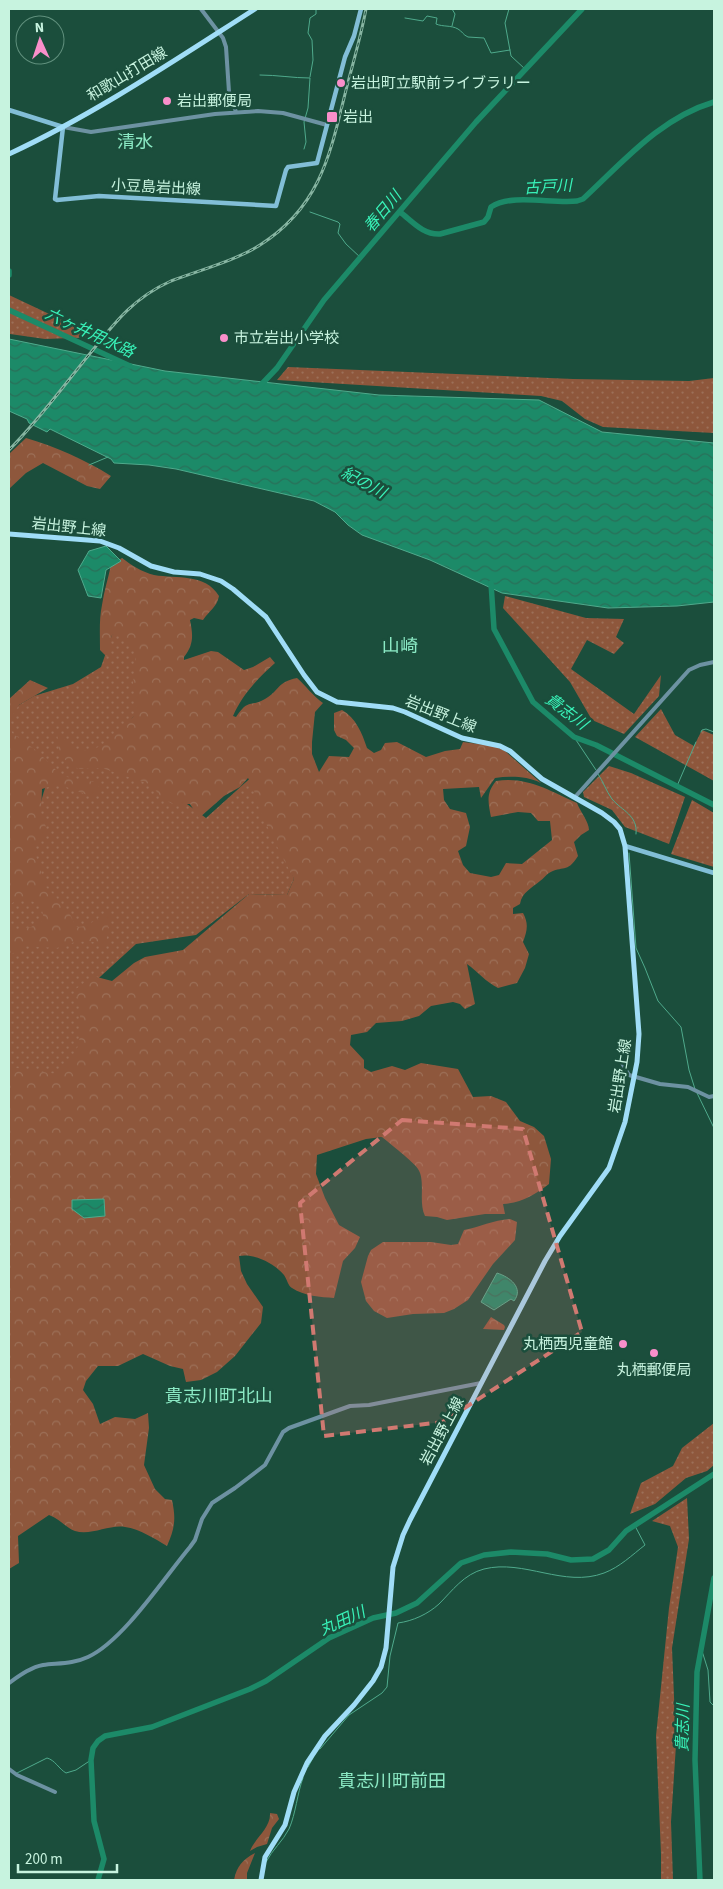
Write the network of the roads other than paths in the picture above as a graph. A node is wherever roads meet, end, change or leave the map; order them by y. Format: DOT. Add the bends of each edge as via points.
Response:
graph roads {
  1 [pos="202,9"];
  2 [pos="255,9"];
  3 [pos="361,9"];
  4 [pos="219,32"];
  5 [pos="9,110"];
  6 [pos="236,112"];
  7 [pos="327,124"];
  8 [pos="63,127"];
  9 [pos="9,154"];
  10 [pos="9,534"];
  11 [pos="714,662"];
  12 [pos="575,797"];
  13 [pos="625,846"];
  14 [pos="714,873"];
  15 [pos="622,1063"];
  16 [pos="634,1076"];
  17 [pos="714,1096"];
  18 [pos="482,1383"];
  19 [pos="9,1683"];
  20 [pos="9,1769"];
  21 [pos="56,1792"];
  22 [pos="261,1880"];
  1 -- 4 [label="street"];
  2 -- 4 [label="main road, 和歌山打田線"];
  3 -- 7 [label="main road"];
  4 -- 6 [label="street" via="226,47 229,92"];
  4 -- 8 [label="main road, 和歌山打田線"];
  5 -- 8 [label="main road"];
  6 -- 7 [label="street" via="272,111"];
  6 -- 8 [label="street" via="91,132"];
  7 -- 8 [label="main road, 小豆島岩出線" via="318,163 288,167 276,206 99,196 57,200"];
  8 -- 9 [label="main road, 和歌山打田線"];
  10 -- 12 [label="main road, 岩出野上線" via="100,541 151,566 221,581 266,617 304,675 322,695 350,705 393,708 462,738 500,746 542,779"];
  11 -- 12 [label="street" via="689,670"];
  12 -- 13 [label="main road, 岩出野上線" via="614,822 620,829"];
  13 -- 14 [label="main road"];
  13 -- 16 [label="main road, 岩出野上線" via="639,1034"];
  15 -- 16 [label="street" via="629,1075"];
  16 -- 17 [label="street"];
  16 -- 18 [label="main road, 岩出野上線" via="623,1130 609,1168 555,1245"];
  18 -- 19 [label="street" via="350,1406 285,1430 265,1465 212,1503 190,1547 137,1614 107,1644 72,1664 37,1667"];
  18 -- 22 [label="main road, 岩出野上線" via="403,1535 393,1566 386,1648 381,1667 307,1763 294,1792 286,1825 265,1857"];
  20 -- 21 [label="street"];
}
